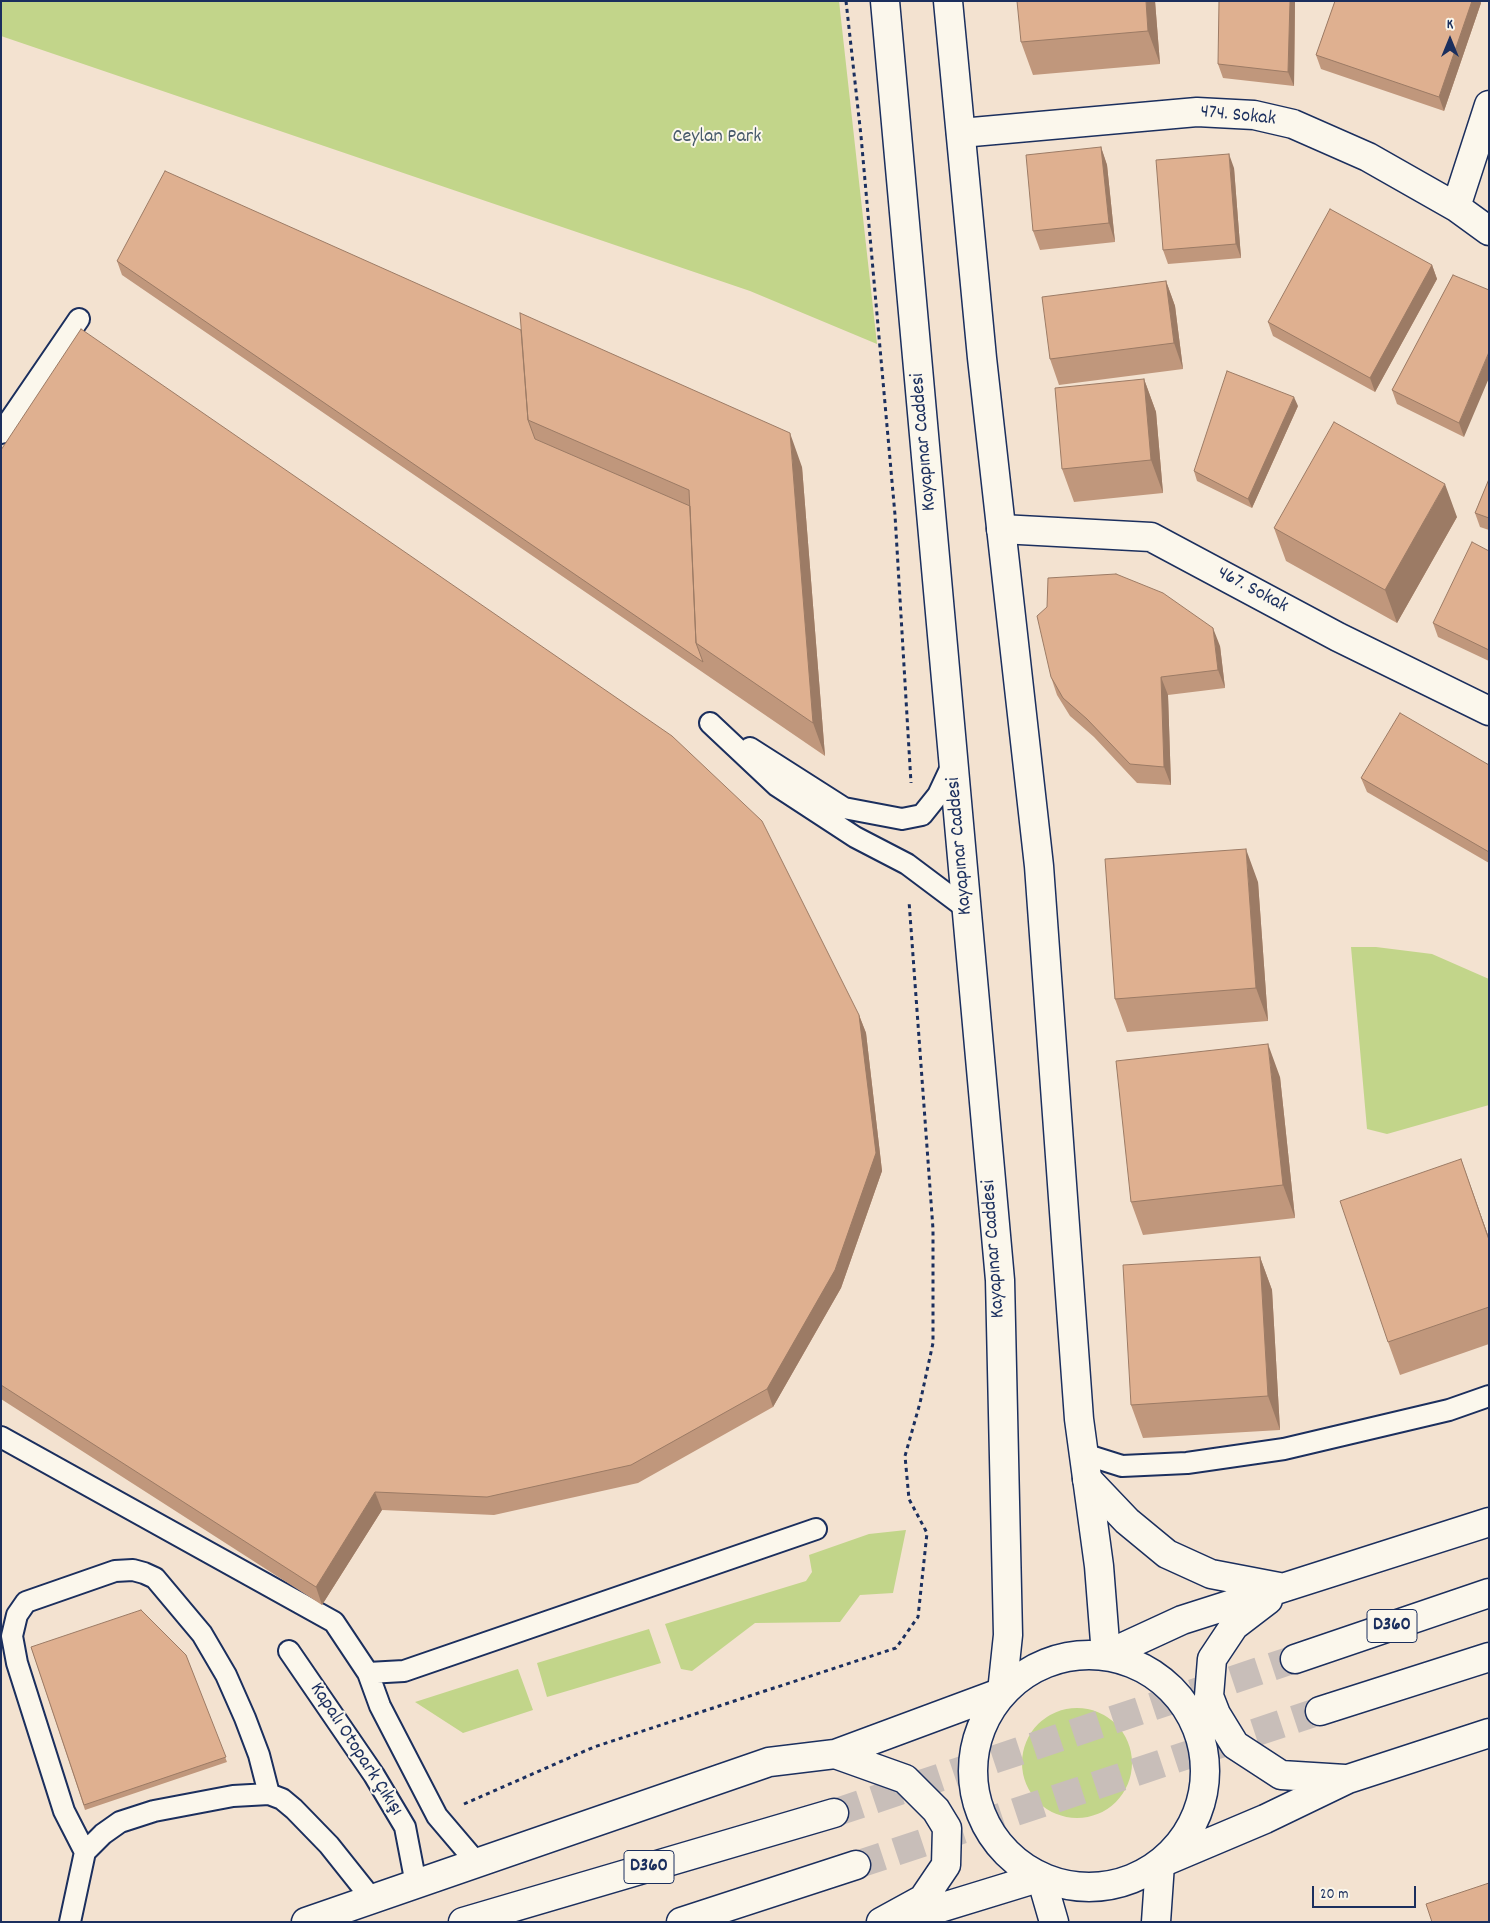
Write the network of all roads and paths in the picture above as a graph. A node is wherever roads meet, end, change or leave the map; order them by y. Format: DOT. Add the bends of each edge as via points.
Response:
graph roads {
  1 [pos="846,1"];
  2 [pos="885,1"];
  3 [pos="948,1"];
  4 [pos="1489,105"];
  5 [pos="961,133"];
  6 [pos="1456,207"];
  7 [pos="1489,231"];
  8 [pos="80,319"];
  9 [pos="1,433"];
  10 [pos="1001,529"];
  11 [pos="1489,711"];
  12 [pos="953,762"];
  13 [pos="914,817"];
  14 [pos="907,864"];
  15 [pos="966,909"];
  16 [pos="1489,1396"];
  17 [pos="1,1437"];
  18 [pos="1086,1466"];
  19 [pos="1489,1522"];
  20 [pos="816,1529"];
  21 [pos="1283,1588"];
  22 [pos="1489,1593"];
  23 [pos="289,1650"];
  24 [pos="1106,1655"];
  25 [pos="1489,1657"];
  26 [pos="1295,1659"];
  27 [pos="368,1674"];
  28 [pos="1002,1692"];
  29 [pos="1320,1711"];
  30 [pos="1489,1733"];
  31 [pos="835,1754"];
  32 [pos="1348,1779"];
  33 [pos="269,1794"];
  34 [pos="834,1813"];
  35 [pos="437,1816"];
  36 [pos="85,1852"];
  37 [pos="477,1863"];
  38 [pos="1160,1864"];
  39 [pos="856,1865"];
  40 [pos="1041,1877"];
  41 [pos="416,1884"];
  42 [pos="372,1899"];
  43 [pos="70,1922"];
  44 [pos="306,1922"];
  45 [pos="463,1922"];
  46 [pos="681,1922"];
  47 [pos="881,1922"];
  48 [pos="892,1922"];
  49 [pos="1054,1922"];
  50 [pos="1156,1922"];
  1 -- 13 [label="path" via="895,515"];
  2 -- 12 [label="main road, Kayapınar Caddesi"];
  3 -- 5 [label="main road"];
  4 -- 6 [label="main road"];
  5 -- 6 [label="main road, 474. Sokak" via="1197,112 1254,115 1293,124 1368,157"];
  5 -- 10 [label="main road"];
  6 -- 7 [label="main road, 474. Sokak"];
  8 -- 9 [label="lane"];
  10 -- 11 [label="main road, 467. Sokak" via="1151,537 1338,637"];
  10 -- 18 [label="main road" via="1039,866 1079,1419"];
  12 -- 13 [label="lane" via="938,795 922,815"];
  12 -- 15 [label="main road, Kayapınar Caddesi"];
  13 -- 14 [label="lane" via="902,819 844,808 710,723 776,786 856,837"];
  14 -- 15 [label="lane"];
  14 -- 35 [label="path" via="933,1229 933,1342 905,1456 908,1499 927,1533 918,1617 896,1648 594,1747"];
  15 -- 28 [label="main road, Kayapınar Caddesi" via="1000,1280 1008,1635"];
  16 -- 18 [label="lane" via="1449,1410 1284,1449 1186,1463"];
  17 -- 27 [label="lane" via="334,1622"];
  18 -- 21 [label="main road" via="1127,1521 1168,1554 1211,1574"];
  18 -- 24 [label="main road"];
  19 -- 21 [label="main road"];
  20 -- 27 [label="lane" via="404,1671"];
  21 -- 24 [label="main road" via="1182,1620"];
  21 -- 32 [label="main road" via="1234,1626 1212,1659 1209,1696 1216,1714 1236,1745 1281,1775"];
  22 -- 26 [label="main road, D360"];
  23 -- 41 [label="lane, Kapalı Otopark Çıkışı" via="374,1775 405,1828"];
  24 -- 28 [label="main road" via="1065,1656 1031,1669"];
  24 -- 38 [label="main road" via="1138,1664 1171,1687 1195,1719 1206,1758 1203,1798 1187,1834"];
  25 -- 29 [label="main road"];
  27 -- 35 [label="lane" via="380,1706"];
  28 -- 31 [label="main road"];
  28 -- 40 [label="main road" via="982,1722 972,1758 974,1794 987,1829 1010,1857"];
  30 -- 32 [label="main road"];
  31 -- 37 [label="main road" via="769,1762"];
  31 -- 47 [label="main road" via="905,1779 936,1810 947,1828 946,1865 924,1899"];
  32 -- 38 [label="main road"];
  33 -- 36 [label="lane" via="233,1796 154,1811 120,1822"];
  33 -- 36 [label="lane" via="246,1718 202,1634 155,1578 132,1570 115,1571 26,1602 17,1615 12,1636 17,1663 64,1811"];
  33 -- 42 [label="lane" via="294,1809 329,1845"];
  34 -- 45 [label="main road, D360"];
  35 -- 37 [label="lane"];
  36 -- 43 [label="lane"];
  37 -- 41 [label="main road"];
  38 -- 40 [label="main road" via="1132,1879 1102,1887 1071,1886"];
  38 -- 50 [label="main road"];
  39 -- 46 [label="main road"];
  40 -- 48 [label="main road"];
  40 -- 49 [label="main road"];
  41 -- 42 [label="main road"];
  42 -- 44 [label="main road"];
}
